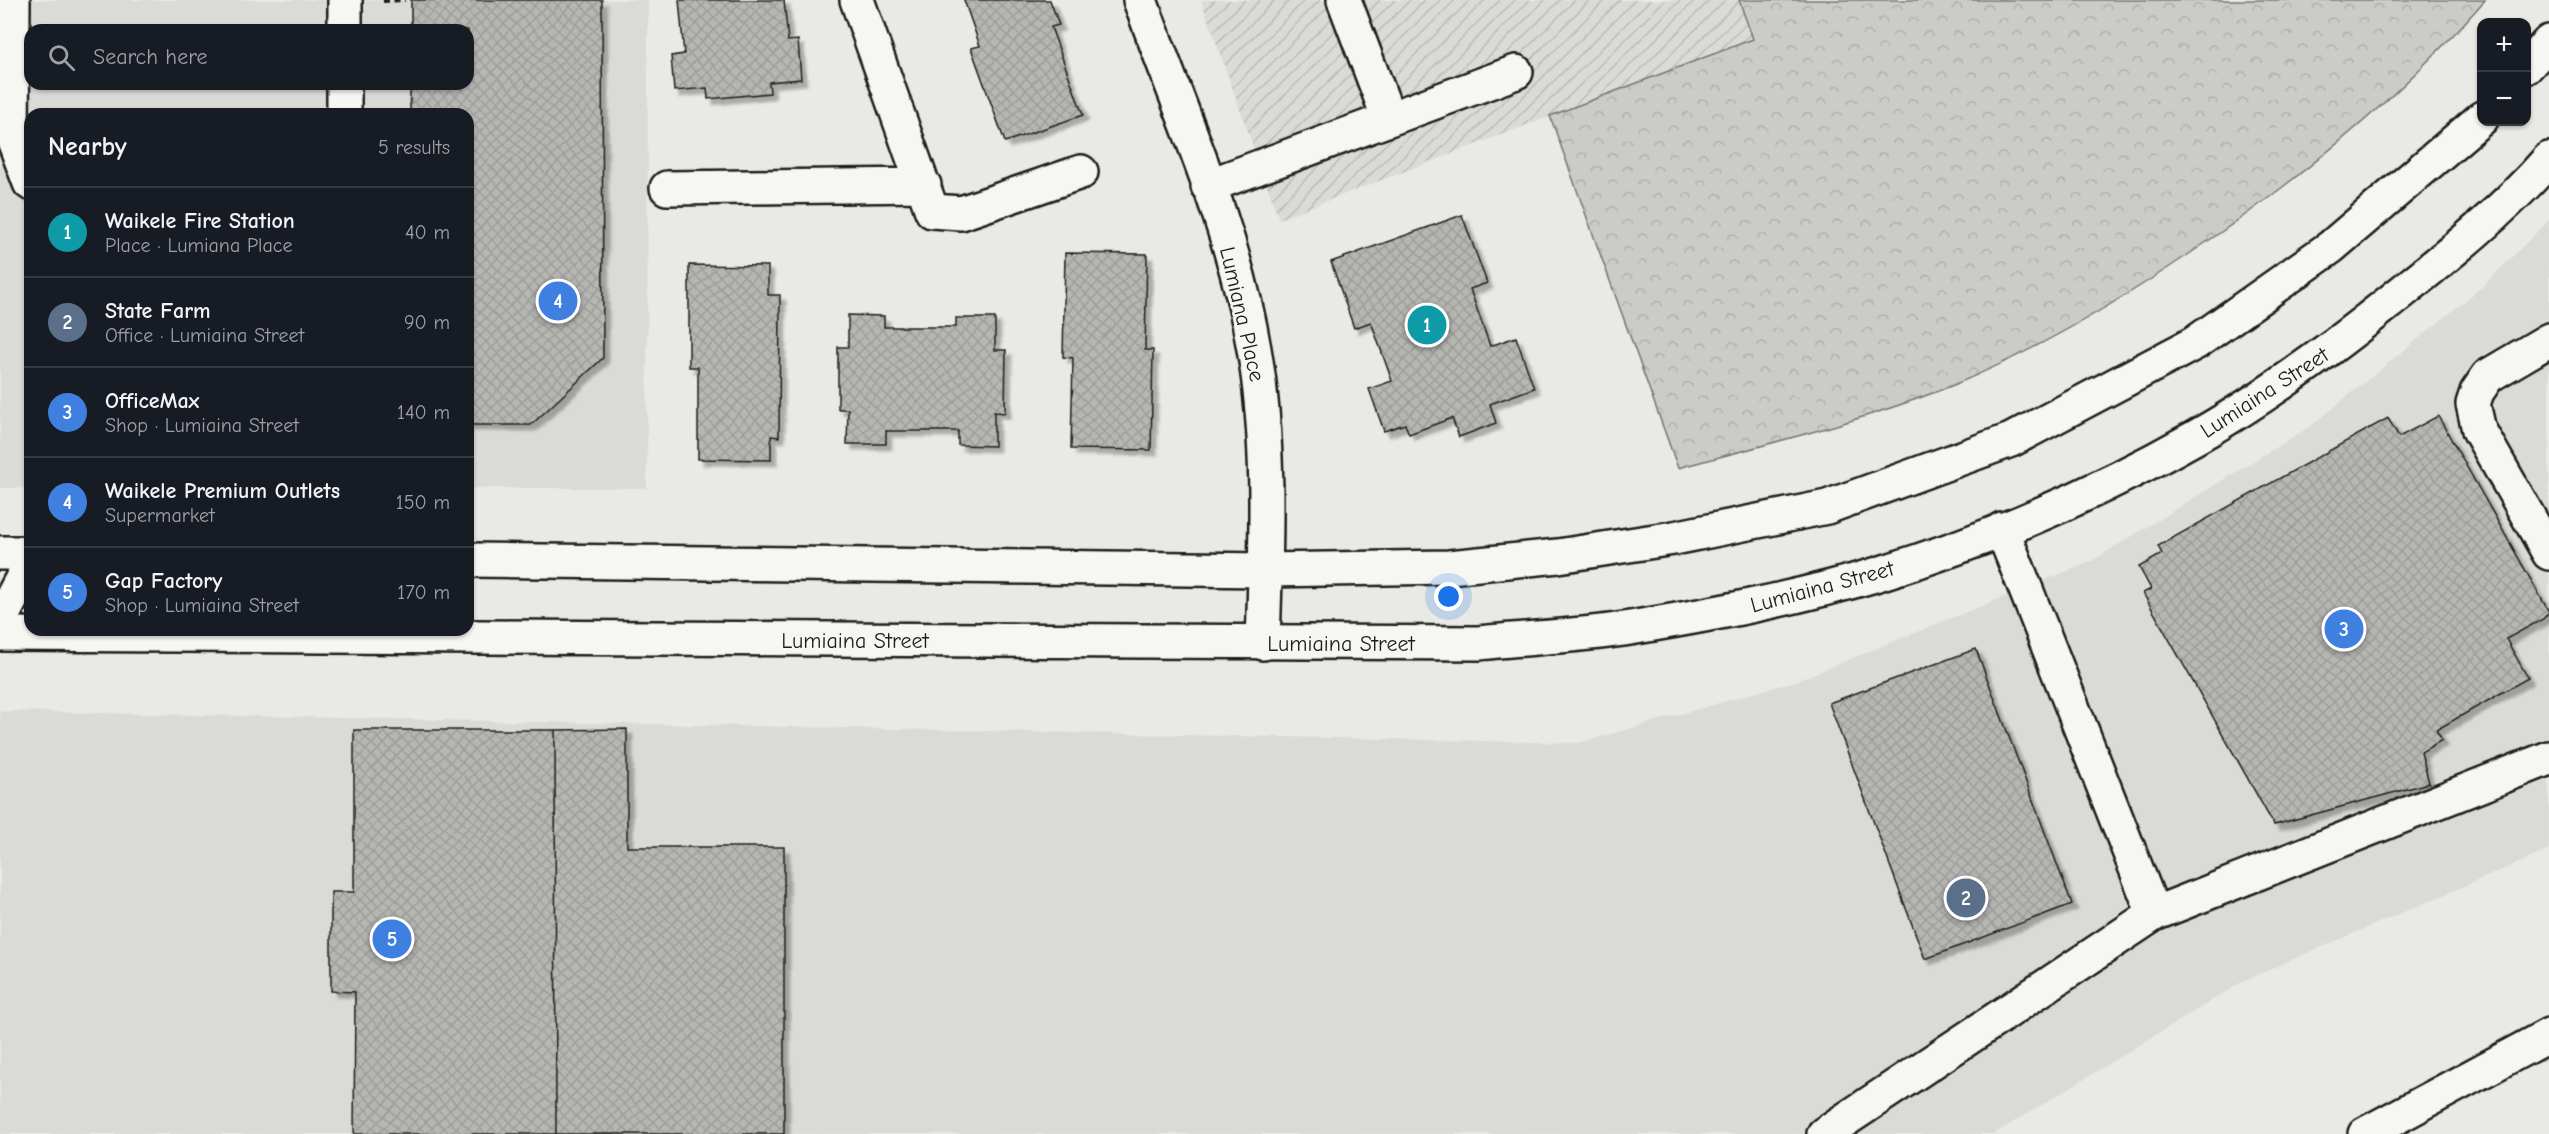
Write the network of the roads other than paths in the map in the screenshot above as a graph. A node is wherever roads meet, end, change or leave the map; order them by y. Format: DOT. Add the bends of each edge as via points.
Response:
graph roads {
  1 [pos="13,0"];
  2 [pos="345,0"];
  3 [pos="857,0"];
  4 [pos="1140,0"];
  5 [pos="1344,0"];
  6 [pos="345,24"];
  7 [pos="2549,42"];
  8 [pos="2531,62"];
  9 [pos="1516,72"];
  10 [pos="344,90"];
  11 [pos="344,108"];
  12 [pos="1389,119"];
  13 [pos="2477,121"];
  14 [pos="2549,159"];
  15 [pos="19,163"];
  16 [pos="1081,172"];
  17 [pos="924,185"];
  18 [pos="1208,186"];
  19 [pos="667,188"];
  20 [pos="2549,340"];
  21 [pos="2002,529"];
  22 [pos="0,553"];
  23 [pos="24,553"];
  24 [pos="2549,554"];
  25 [pos="474,560"];
  26 [pos="1266,570"];
  27 [pos="24,575"];
  28 [pos="0,620"];
  29 [pos="0,634"];
  30 [pos="24,634"];
  31 [pos="253,636"];
  32 [pos="1263,644"];
  33 [pos="2549,758"];
  34 [pos="2154,914"];
  35 [pos="2549,1035"];
  36 [pos="1824,1134"];
  37 [pos="2365,1134"];
  1 -- 15 [label="main road"];
  2 -- 6 [label="main road"];
  3 -- 17 [label="main road"];
  4 -- 18 [label="main road, Lumiana Place"];
  5 -- 12 [label="main road"];
  7 -- 8 [label="main road"];
  9 -- 12 [label="main road"];
  10 -- 11 [label="main road"];
  12 -- 18 [label="main road"];
  13 -- 26 [label="main road" via="2331,247 2195,343 2011,440 1827,507 1674,538 1558,556 1449,567"];
  14 -- 21 [label="main road, Lumiaina Street" via="2527,184 2435,266 2320,358 2196,438 2101,486"];
  16 -- 17 [label="main road" via="961,213 932,211"];
  17 -- 19 [label="main road"];
  18 -- 26 [label="main road, Lumiana Place" via="1234,262 1254,346 1265,446"];
  20 -- 24 [label="main road" via="2488,376 2476,392 2473,404 2479,430"];
  21 -- 32 [label="main road, Lumiaina Street" via="1878,574 1761,604 1621,629 1479,643"];
  21 -- 34 [label="main road"];
  22 -- 23 [label="main road"];
  25 -- 26 [label="main road"];
  26 -- 32 [label="main road, Lumiana Place"];
  27 -- 28 [label="main road"];
  29 -- 30 [label="main road, Lumiaina Street"];
  31 -- 32 [label="main road, Lumiaina Street"];
  33 -- 34 [label="main road"];
  34 -- 36 [label="main road"];
  35 -- 37 [label="main road"];
}
